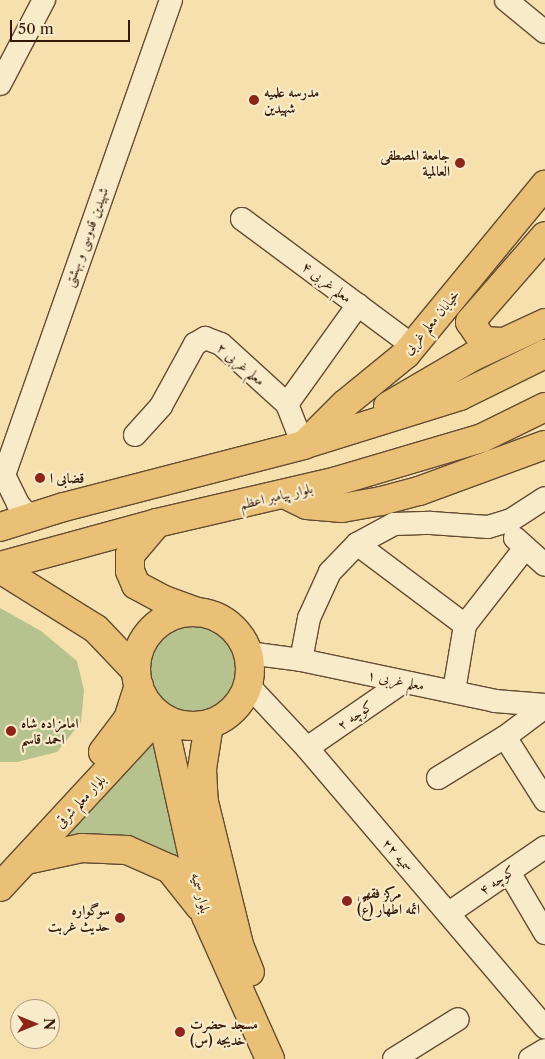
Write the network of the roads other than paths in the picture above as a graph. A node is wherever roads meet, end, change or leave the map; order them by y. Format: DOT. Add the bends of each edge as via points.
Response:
graph roads {
  1 [pos="44,0"];
  2 [pos="171,0"];
  3 [pos="506,0"];
  4 [pos="545,32"];
  5 [pos="0,84"];
  6 [pos="545,185"];
  7 [pos="242,219"];
  8 [pos="545,236"];
  9 [pos="460,289"];
  10 [pos="358,305"];
  11 [pos="477,314"];
  12 [pos="545,323"];
  13 [pos="502,342"];
  14 [pos="413,346"];
  15 [pos="545,354"];
  16 [pos="287,404"];
  17 [pos="545,407"];
  18 [pos="340,432"];
  19 [pos="135,435"];
  20 [pos="303,445"];
  21 [pos="545,445"];
  22 [pos="2,476"];
  23 [pos="284,494"];
  24 [pos="545,498"];
  25 [pos="30,518"];
  26 [pos="157,523"];
  27 [pos="499,524"];
  28 [pos="0,527"];
  29 [pos="357,544"];
  30 [pos="525,548"];
  31 [pos="545,565"];
  32 [pos="0,568"];
  33 [pos="29,585"];
  34 [pos="0,591"];
  35 [pos="199,612"];
  36 [pos="465,625"];
  37 [pos="248,654"];
  38 [pos="301,660"];
  39 [pos="138,679"];
  40 [pos="402,682"];
  41 [pos="248,685"];
  42 [pos="454,691"];
  43 [pos="545,706"];
  44 [pos="161,716"];
  45 [pos="209,724"];
  46 [pos="505,737"];
  47 [pos="307,748"];
  48 [pos="438,778"];
  49 [pos="545,800"];
  50 [pos="545,847"];
  51 [pos="13,860"];
  52 [pos="509,872"];
  53 [pos="0,887"];
  54 [pos="448,914"];
  55 [pos="206,916"];
  56 [pos="545,933"];
  57 [pos="458,1019"];
  58 [pos="545,1028"];
  59 [pos="545,1050"];
  60 [pos="270,1059"];
  61 [pos="287,1059"];
  62 [pos="394,1059"];
  63 [pos="530,1059"];
  1 -- 5 [label="street"];
  2 -- 22 [label="street, شهیدین قدوسی و بهشتی"];
  3 -- 4 [label="street"];
  6 -- 9 [label="main road, خیابان معلم غربی"];
  7 -- 10 [label="street, معلم غربی ۴"];
  8 -- 11 [label="main road"];
  9 -- 11 [label="main road"];
  9 -- 14 [label="main road, خیابان معلم غربی"];
  10 -- 14 [label="street, معلم غربی ۴"];
  10 -- 16 [label="street"];
  11 -- 13 [label="main road" via="475,334 482,341"];
  12 -- 13 [label="main road"];
  13 -- 18 [label="main road"];
  14 -- 20 [label="main road, خیابان معلم غربی"];
  15 -- 18 [label="main road" via="460,396"];
  16 -- 19 [label="street, معلم غربی ۲" via="222,344 205,338 195,344 161,406"];
  16 -- 20 [label="street, معلم غربی ۲"];
  17 -- 23 [label="main road, بلوار پیامبر اعظم" via="482,438"];
  18 -- 20 [label="main road"];
  20 -- 25 [label="main road"];
  21 -- 23 [label="main road" via="419,491 381,501 342,508 307,505"];
  22 -- 25 [label="street"];
  23 -- 26 [label="main road, بلوار پیامبر اعظم"];
  24 -- 27 [label="street"];
  25 -- 28 [label="main road"];
  26 -- 32 [label="main road, بلوار پیامبر اعظم"];
  26 -- 35 [label="main road" via="130,555 130,572 136,585 164,600"];
  27 -- 29 [label="street" via="488,527 394,524"];
  27 -- 30 [label="street"];
  29 -- 36 [label="street"];
  29 -- 38 [label="street" via="330,572 309,618"];
  30 -- 31 [label="street"];
  30 -- 36 [label="street"];
  32 -- 33 [label="main road"];
  33 -- 34 [label="main road"];
  33 -- 39 [label="main road" via="96,629"];
  35 -- 37 [label="main road" via="230,625"];
  35 -- 39 [label="main road" via="183,613 154,627 144,640"];
  36 -- 42 [label="street"];
  37 -- 38 [label="street, معلم غربی ۱"];
  37 -- 41 [label="main road"];
  38 -- 40 [label="street, معلم غربی ۱"];
  39 -- 44 [label="main road" via="147,702"];
  39 -- 51 [label="main road, بلوار معلم شرقی" via="118,736"];
  40 -- 42 [label="street, معلم غربی ۱"];
  40 -- 47 [label="street, کوچه ۲"];
  41 -- 45 [label="main road" via="233,709"];
  41 -- 47 [label="street, سمیه ۲۲"];
  42 -- 43 [label="street, معلم غربی ۱" via="495,701"];
  43 -- 46 [label="street"];
  44 -- 45 [label="main road" via="192,726"];
  44 -- 51 [label="main road, بلوار معلم شرقی"];
  44 -- 55 [label="main road, بلوار سمیه"];
  45 -- 61 [label="main road, بلوار سمیه" via="202,777 213,843 239,945"];
  46 -- 48 [label="street"];
  46 -- 49 [label="street"];
  47 -- 54 [label="street, سمیه ۲۲"];
  50 -- 52 [label="street, کوچه ۴"];
  51 -- 53 [label="main road, بلوار معلم شرقی"];
  51 -- 55 [label="main road" via="82,848 127,850 170,869"];
  52 -- 54 [label="street, کوچه ۴"];
  52 -- 56 [label="street"];
  54 -- 58 [label="street, سمیه ۲۲"];
  55 -- 60 [label="main road, بلوار سمیه"];
  57 -- 62 [label="street"];
  59 -- 63 [label="street"];
}
